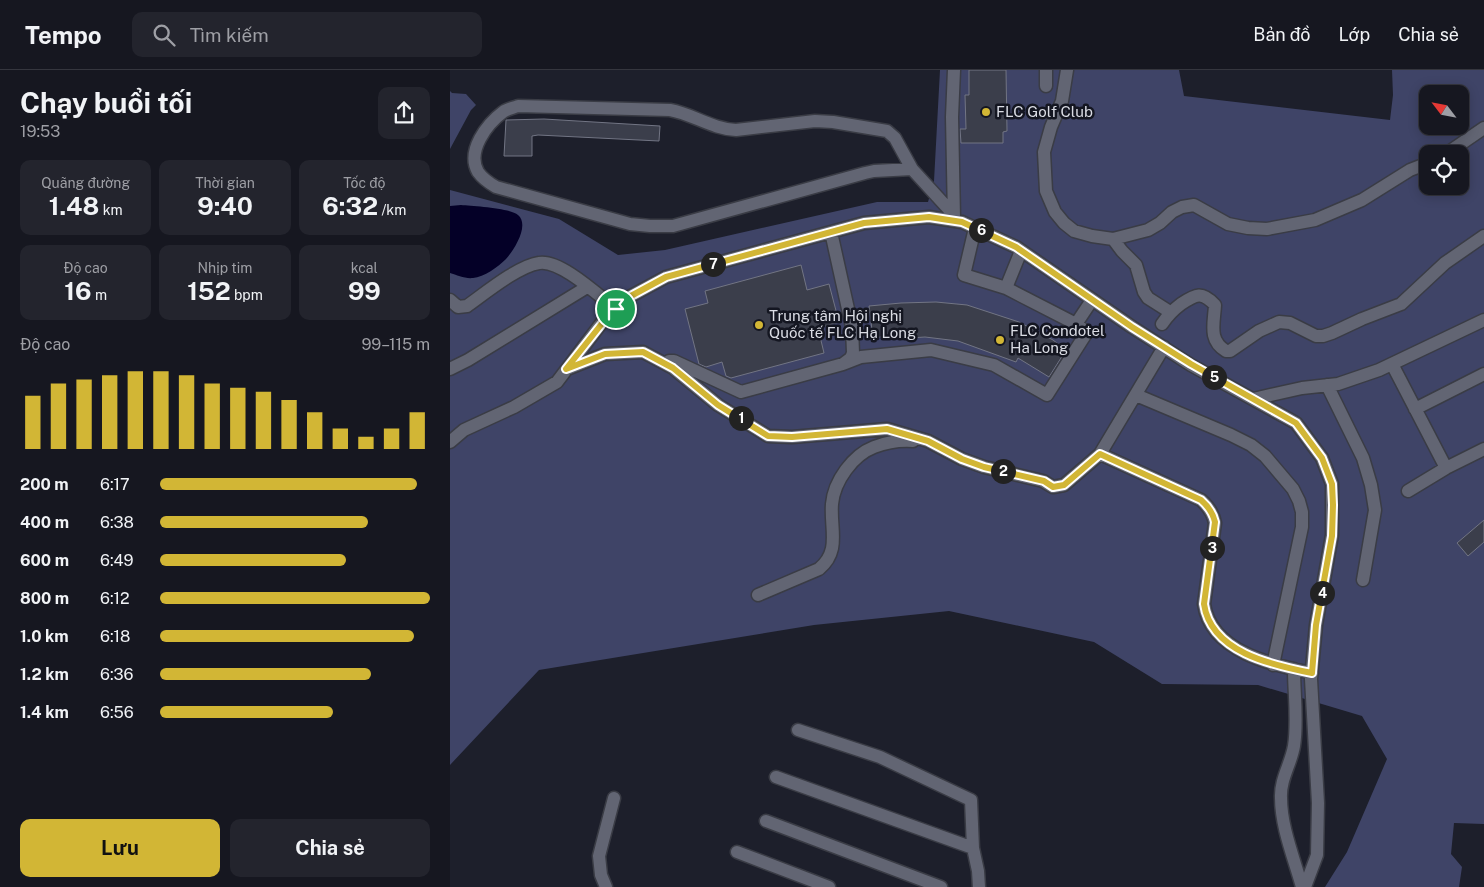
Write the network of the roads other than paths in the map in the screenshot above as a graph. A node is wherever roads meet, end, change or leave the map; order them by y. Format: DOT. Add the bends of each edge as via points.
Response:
graph roads {
  1 [pos="954,70"];
  2 [pos="1046,70"];
  3 [pos="1067,70"];
  4 [pos="1046,86"];
  5 [pos="1484,128"];
  6 [pos="1459,145"];
  7 [pos="1419,166"];
  8 [pos="912,169"];
  9 [pos="954,218"];
  10 [pos="975,228"];
  11 [pos="831,232"];
  12 [pos="1484,236"];
  13 [pos="1114,239"];
  14 [pos="1022,251"];
  15 [pos="587,287"];
  16 [pos="1006,288"];
  17 [pos="450,300"];
  18 [pos="1092,300"];
  19 [pos="616,309"];
  20 [pos="1170,312"];
  21 [pos="1484,320"];
  22 [pos="1076,324"];
  23 [pos="1162,324"];
  24 [pos="1164,347"];
  25 [pos="662,362"];
  26 [pos="843,364"];
  27 [pos="1392,364"];
  28 [pos="450,369"];
  29 [pos="566,369"];
  30 [pos="1484,374"];
  31 [pos="1327,386"];
  32 [pos="1136,395"];
  33 [pos="1253,399"];
  34 [pos="1415,409"];
  35 [pos="928,441"];
  36 [pos="450,442"];
  37 [pos="1484,449"];
  38 [pos="1100,454"];
  39 [pos="1446,468"];
  40 [pos="1408,491"];
  41 [pos="1363,580"];
  42 [pos="758,595"];
  43 [pos="1273,665"];
  44 [pos="1294,669"];
  45 [pos="1312,673"];
  46 [pos="798,730"];
  47 [pos="776,777"];
  48 [pos="614,798"];
  49 [pos="766,821"];
  50 [pos="973,848"];
  51 [pos="737,852"];
  52 [pos="606,887"];
  53 [pos="829,887"];
  54 [pos="941,887"];
  55 [pos="979,887"];
  56 [pos="1303,887"];
  1 -- 9 [label="street"];
  2 -- 4 [label="street"];
  3 -- 13 [label="street" via="1062,101 1044,152 1046,191 1055,212 1074,231"];
  5 -- 6 [label="street"];
  7 -- 13 [label="street" via="1362,200 1315,220 1267,229 1248,228 1228,224 1194,205 1172,212 1148,230"];
  8 -- 8 [label="street" via="865,173 672,226 650,226 630,224 496,187 482,176 475,162 476,149 486,129 505,111 518,106 670,110 726,129 814,121 882,129 895,138"];
  8 -- 9 [label="street"];
  9 -- 10 [label="street"];
  9 -- 11 [label="street" via="864,223"];
  10 -- 14 [label="street"];
  10 -- 16 [label="street" via="964,275"];
  11 -- 19 [label="street" via="666,277 629,297"];
  11 -- 26 [label="street" via="852,327 853,353"];
  12 -- 20 [label="street" via="1445,263 1401,304 1323,336 1279,322 1226,351 1214,341 1215,305 1208,298 1193,296"];
  13 -- 20 [label="street" via="1136,265 1148,298"];
  14 -- 16 [label="street"];
  14 -- 18 [label="street"];
  15 -- 17 [label="street" via="554,265 539,263 514,274 467,306 458,307"];
  15 -- 19 [label="street"];
  15 -- 28 [label="street"];
  16 -- 22 [label="street"];
  18 -- 22 [label="street"];
  18 -- 24 [label="street"];
  19 -- 29 [label="street"];
  20 -- 23 [label="street"];
  21 -- 27 [label="street"];
  22 -- 26 [label="street" via="1087,332 1047,395 994,365 931,350 861,357"];
  24 -- 32 [label="street"];
  24 -- 33 [label="street"];
  25 -- 26 [label="street" via="674,361 741,392"];
  25 -- 29 [label="street" via="643,352 605,354"];
  25 -- 35 [label="street" via="718,405 768,436 887,429"];
  27 -- 31 [label="street"];
  27 -- 34 [label="street"];
  29 -- 36 [label="street" via="557,382 514,408 464,430"];
  30 -- 34 [label="street"];
  31 -- 33 [label="street"];
  31 -- 41 [label="street" via="1363,458 1371,485 1375,510"];
  32 -- 38 [label="street"];
  32 -- 43 [label="street" via="1251,445 1265,456 1299,501 1302,527"];
  33 -- 45 [label="street" via="1296,423 1322,458 1332,484 1332,536 1316,625"];
  34 -- 39 [label="street"];
  35 -- 38 [label="street" via="962,459 1044,481 1053,487 1064,485"];
  35 -- 42 [label="street" via="887,442 857,458 844,472 836,488 832,503 832,554 827,563"];
  37 -- 39 [label="street"];
  38 -- 43 [label="street" via="1208,506 1215,522 1204,604 1206,614 1218,634 1228,643"];
  39 -- 40 [label="street"];
  43 -- 44 [label="street"];
  44 -- 45 [label="street"];
  44 -- 56 [label="street" via="1295,738 1280,796"];
  45 -- 56 [label="street" via="1318,855"];
  46 -- 50 [label="street" via="880,757 970,800"];
  47 -- 50 [label="street"];
  48 -- 52 [label="street" via="598,863"];
  49 -- 54 [label="street"];
  50 -- 55 [label="street"];
  51 -- 53 [label="street"];
}
